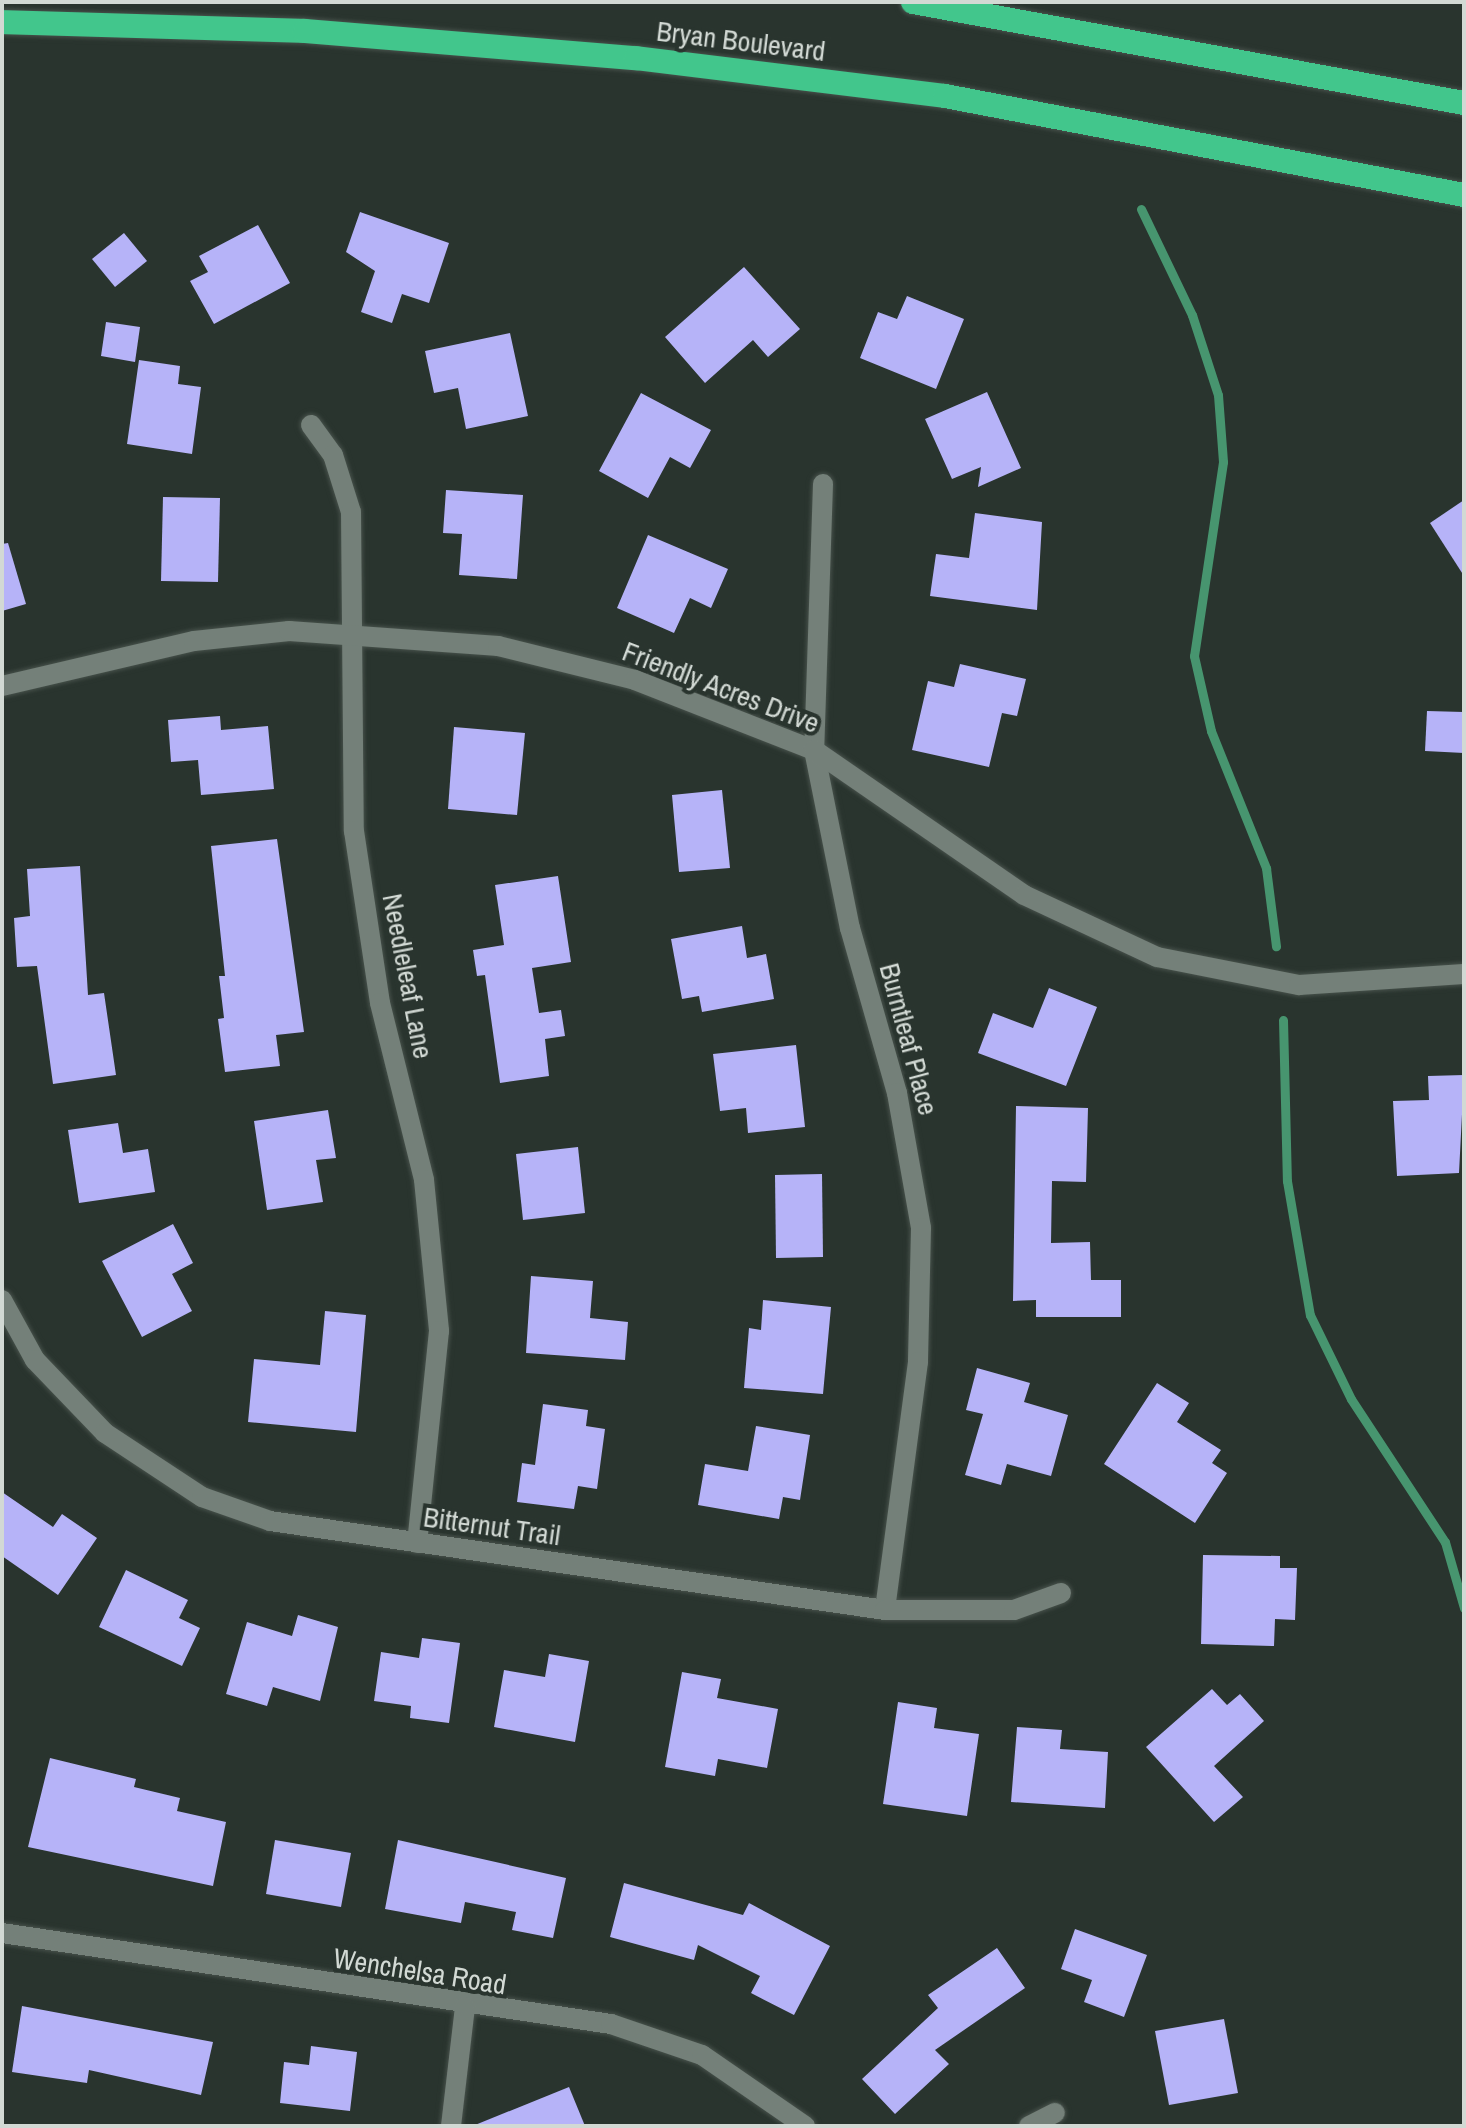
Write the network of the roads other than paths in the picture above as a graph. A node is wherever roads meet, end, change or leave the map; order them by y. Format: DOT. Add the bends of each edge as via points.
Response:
graph roads {
  1 [pos="913,2"];
  2 [pos="2,22"];
  3 [pos="1464,103"];
  4 [pos="1464,195"];
  5 [pos="311,425"];
  6 [pos="823,484"];
  7 [pos="354,635"];
  8 [pos="2,686"];
  9 [pos="814,750"];
  10 [pos="1464,974"];
  11 [pos="2,1300"];
  12 [pos="417,1543"];
  13 [pos="1061,1593"];
  14 [pos="885,1610"];
  15 [pos="2,1933"];
  16 [pos="465,2007"];
  17 [pos="1055,2113"];
  18 [pos="451,2126"];
  19 [pos="805,2126"];
  20 [pos="1029,2126"];
  1 -- 3 [label="highway"];
  2 -- 4 [label="highway, Bryan Boulevard" via="305,31 697,65 945,96"];
  5 -- 7 [label="street, Needleleaf Lane" via="333,455 351,512"];
  6 -- 9 [label="street, Burntleaf Place"];
  7 -- 8 [label="street, Friendly Acres Drive" via="289,631 194,641"];
  7 -- 9 [label="street, Friendly Acres Drive" via="498,646 635,680"];
  7 -- 12 [label="street, Needleleaf Lane" via="354,831 380,1003 424,1180 439,1331"];
  9 -- 10 [label="street, Friendly Acres Drive" via="1024,895 1157,957 1299,985"];
  9 -- 14 [label="street, Burntleaf Place" via="850,928 897,1093 921,1228 918,1362"];
  11 -- 12 [label="street, Bitternut Trail" via="64,1396 151,1469 270,1521"];
  12 -- 14 [label="street, Bitternut Trail"];
  13 -- 14 [label="street, Bitternut Trail" via="1014,1610"];
  15 -- 16 [label="street, Wenchelsa Road"];
  16 -- 18 [label="street"];
  16 -- 19 [label="street, Wenchelsa Road" via="611,2024 689,2051 775,2099"];
  17 -- 20 [label="street"];
}
